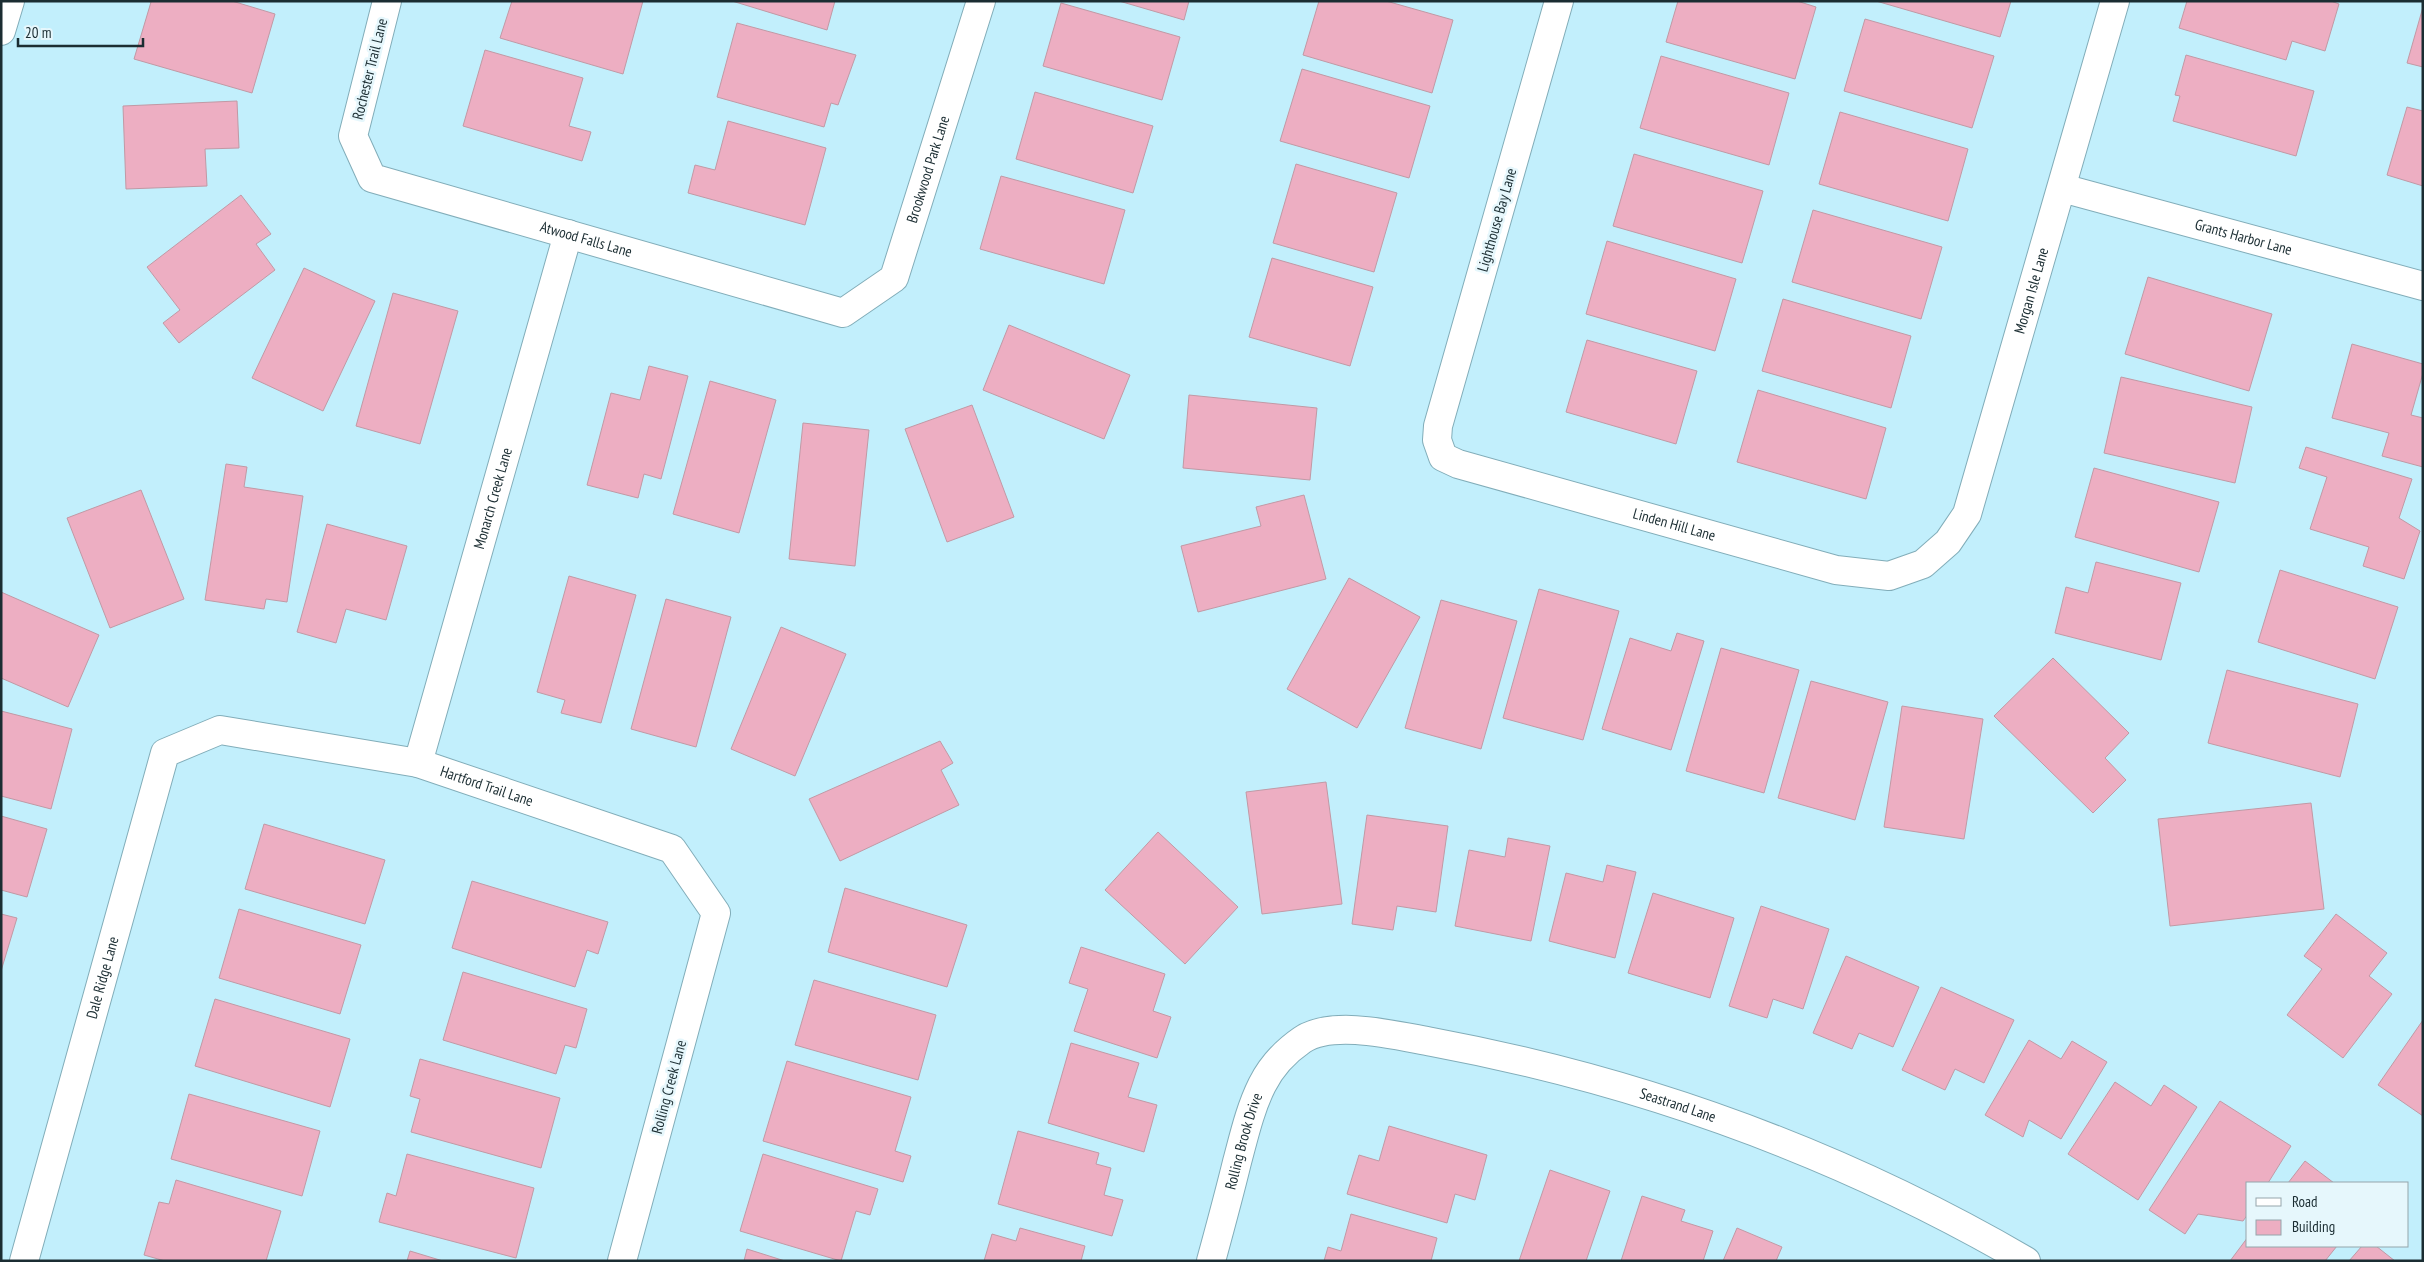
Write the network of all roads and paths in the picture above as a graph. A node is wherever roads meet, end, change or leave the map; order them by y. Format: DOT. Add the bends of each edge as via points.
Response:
graph roads {
  1 [pos="10,1"];
  2 [pos="386,1"];
  3 [pos="981,1"];
  4 [pos="1559,1"];
  5 [pos="2115,1"];
  6 [pos="1,31"];
  7 [pos="353,136"];
  8 [pos="2062,188"];
  9 [pos="568,234"];
  10 [pos="2423,286"];
  11 [pos="843,313"];
  12 [pos="1436,440"];
  13 [pos="1924,564"];
  14 [pos="220,730"];
  15 [pos="418,763"];
  16 [pos="716,913"];
  17 [pos="1305,1038"];
  18 [pos="24,1261"];
  19 [pos="622,1261"];
  20 [pos="1212,1261"];
  21 [pos="2026,1261"];
  1 -- 6 [label="street"];
  2 -- 7 [label="street, Rochester Trail Lane"];
  3 -- 11 [label="street, Brookwood Park Lane" via="894,278"];
  4 -- 12 [label="street, Lighthouse Bay Lane"];
  5 -- 8 [label="street, Morgan Isle Lane"];
  7 -- 9 [label="street, Atwood Falls Lane" via="372,178"];
  8 -- 10 [label="street, Grants Harbor Lane"];
  8 -- 13 [label="street, Morgan Isle Lane" via="1967,514 1948,542"];
  9 -- 11 [label="street, Atwood Falls Lane"];
  9 -- 15 [label="street, Monarch Creek Lane"];
  12 -- 13 [label="street, Linden Hill Lane" via="1444,457 1458,464 1836,570 1890,576"];
  14 -- 15 [label="street, Hartford Trail Lane"];
  14 -- 18 [label="street, Dale Ridge Lane" via="165,753"];
  15 -- 16 [label="street, Hartford Trail Lane" via="672,849"];
  16 -- 19 [label="street, Rolling Creek Lane"];
  17 -- 20 [label="street, Rolling Brook Drive" via="1281,1057 1262,1084 1247,1123"];
  17 -- 21 [label="street, Seastrand Lane" via="1338,1030 1372,1031 1488,1053 1610,1084 1717,1117 1820,1156 1958,1221"];
}
